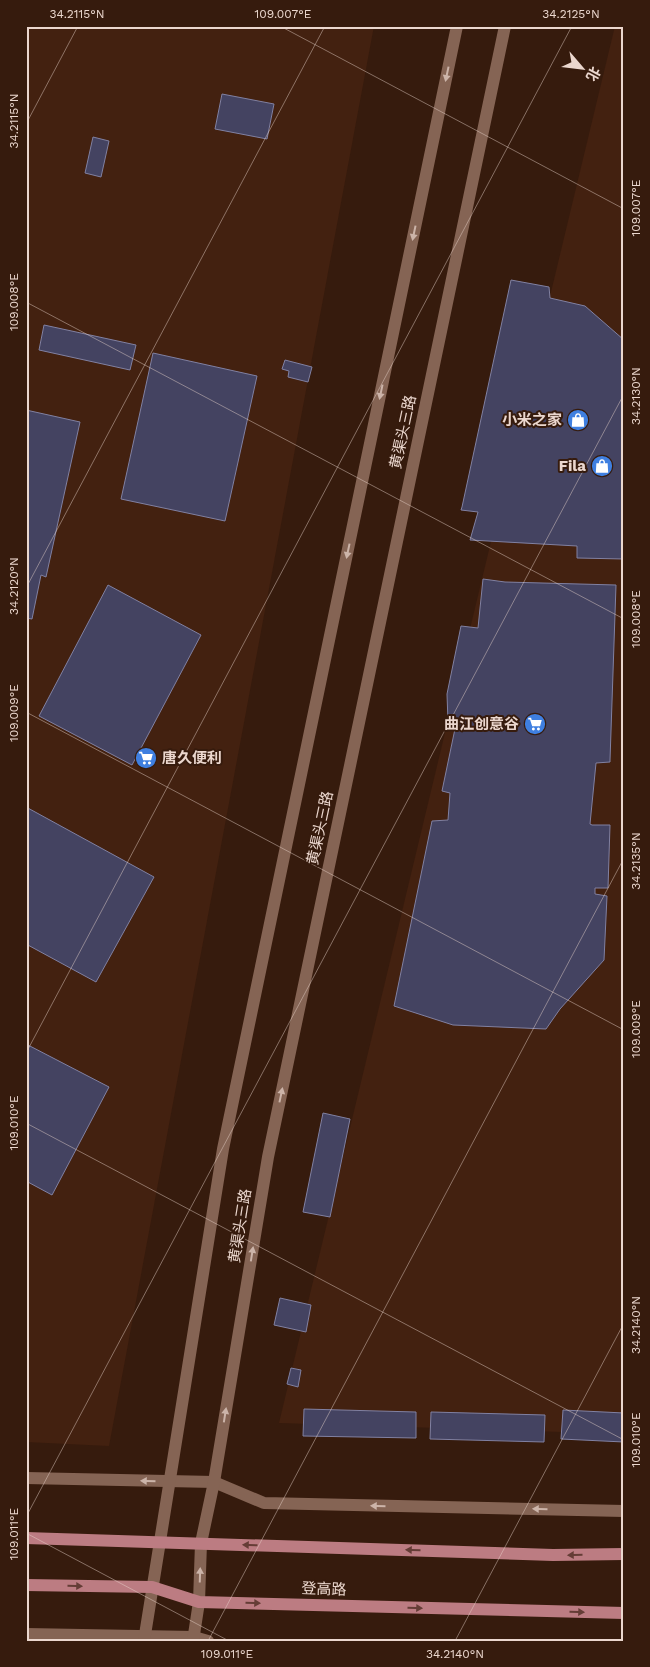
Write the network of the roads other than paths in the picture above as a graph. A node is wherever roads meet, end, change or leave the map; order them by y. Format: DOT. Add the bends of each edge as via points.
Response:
graph roads {
  1 [pos="457,26"];
  2 [pos="505,26"];
  3 [pos="26,1478"];
  4 [pos="169,1482"];
  5 [pos="214,1482"];
  6 [pos="624,1511"];
  7 [pos="26,1538"];
  8 [pos="159,1542"];
  9 [pos="202,1543"];
  10 [pos="624,1554"];
  11 [pos="26,1585"];
  12 [pos="152,1586"];
  13 [pos="199,1602"];
  14 [pos="624,1613"];
  15 [pos="26,1634"];
  16 [pos="144,1638"];
  17 [pos="193,1639"];
  18 [pos="208,1641"];
  1 -- 4 [label="street, 黄渠头三路, one-way" via="223,1149"];
  5 -- 2 [label="street, 黄渠头三路, one-way" via="268,1157"];
  4 -- 3 [label="street, one-way"];
  4 -- 5 [label="street"];
  4 -- 8 [label="street, 黄渠头三路"];
  6 -- 5 [label="street, one-way" via="264,1503"];
  5 -- 9 [label="street, 黄渠头三路"];
  7 -- 8 [label="main road"];
  8 -- 9 [label="main road"];
  8 -- 12 [label="street, 黄渠头三路"];
  10 -- 9 [label="main road, one-way" via="553,1555"];
  13 -- 9 [label="street, 黄渠头三路, one-way"];
  11 -- 12 [label="main road, 登高路, one-way"];
  12 -- 13 [label="main road, 登高路"];
  12 -- 16 [label="street, 黄渠头三路"];
  13 -- 14 [label="main road, 登高路, one-way"];
  13 -- 17 [label="street, 黄渠头三路"];
  15 -- 16 [label="street"];
  16 -- 17 [label="street"];
  17 -- 18 [label="street"];
}
